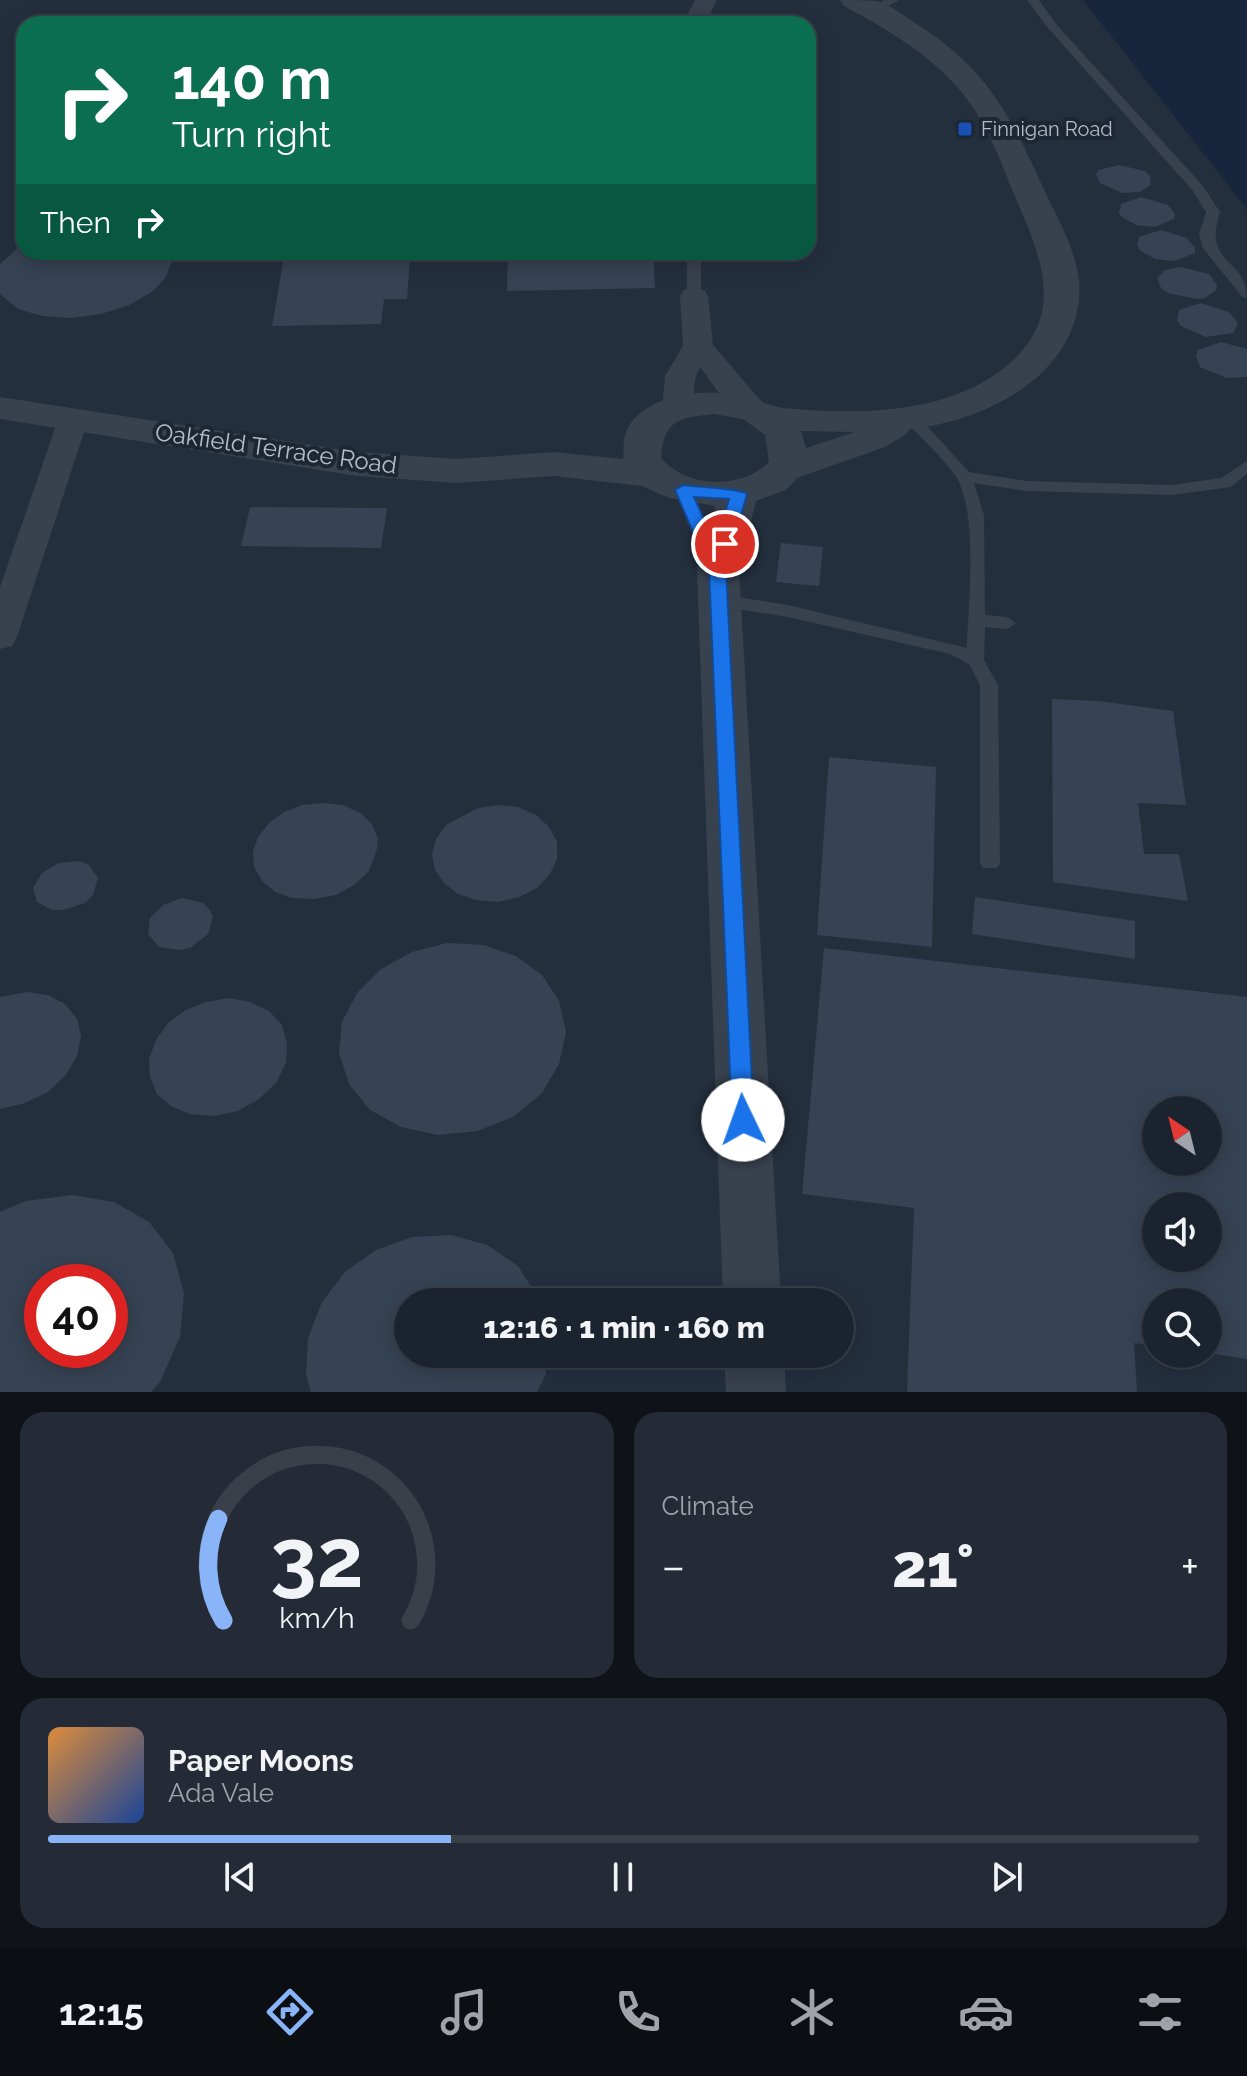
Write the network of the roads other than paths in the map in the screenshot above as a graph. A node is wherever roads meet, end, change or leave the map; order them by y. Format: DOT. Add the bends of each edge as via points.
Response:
graph roads {
  1 [pos="1033,0"];
  2 [pos="873,3"];
  3 [pos="694,260"];
  4 [pos="1247,294"];
  5 [pos="694,296"];
  6 [pos="698,346"];
  7 [pos="0,408"];
  8 [pos="677,408"];
  9 [pos="760,414"];
  10 [pos="73,420"];
  11 [pos="906,420"];
  12 [pos="645,432"];
  13 [pos="554,464"];
  14 [pos="1247,466"];
  15 [pos="784,469"];
  16 [pos="964,476"];
  17 [pos="669,483"];
  18 [pos="738,494"];
  19 [pos="718,584"];
  20 [pos="976,620"];
  21 [pos="1007,623"];
  22 [pos="0,637"];
  23 [pos="975,660"];
  24 [pos="990,863"];
  25 [pos="751,1288"];
  26 [pos="755,1368"];
  27 [pos="756,1392"];
  1 -- 4 [label="lane" via="1198,189 1213,212 1206,234 1210,248"];
  2 -- 11 [label="street" via="943,57 993,113 1053,243 1062,284 1058,323 1013,379 974,403"];
  3 -- 5 [label="lane"];
  5 -- 6 [label="street"];
  6 -- 8 [label="street" via="680,376"];
  6 -- 9 [label="street"];
  7 -- 10 [label="street, Oakfield Terrace Road"];
  8 -- 9 [label="street" via="714,403"];
  8 -- 12 [label="street"];
  9 -- 11 [label="street"];
  9 -- 15 [label="street" via="782,430 788,443"];
  10 -- 13 [label="street, Oakfield Terrace Road" via="357,464 457,471"];
  10 -- 22 [label="street"];
  11 -- 15 [label="street" via="872,439"];
  11 -- 16 [label="lane"];
  12 -- 13 [label="street, Oakfield Terrace Road"];
  12 -- 17 [label="street" via="645,462"];
  13 -- 17 [label="street, Oakfield Terrace Road"];
  14 -- 16 [label="lane" via="1225,483 1171,490 1026,486"];
  15 -- 18 [label="street" via="773,480"];
  16 -- 20 [label="lane" via="976,515"];
  17 -- 18 [label="street" via="710,495"];
  17 -- 19 [label="street"];
  18 -- 19 [label="street"];
  19 -- 23 [label="lane" via="788,611 955,649"];
  19 -- 25 [label="street"];
  20 -- 21 [label="lane"];
  20 -- 23 [label="lane"];
  23 -- 24 [label="lane" via="989,685"];
  26 -- 27 [label="street"];
}
